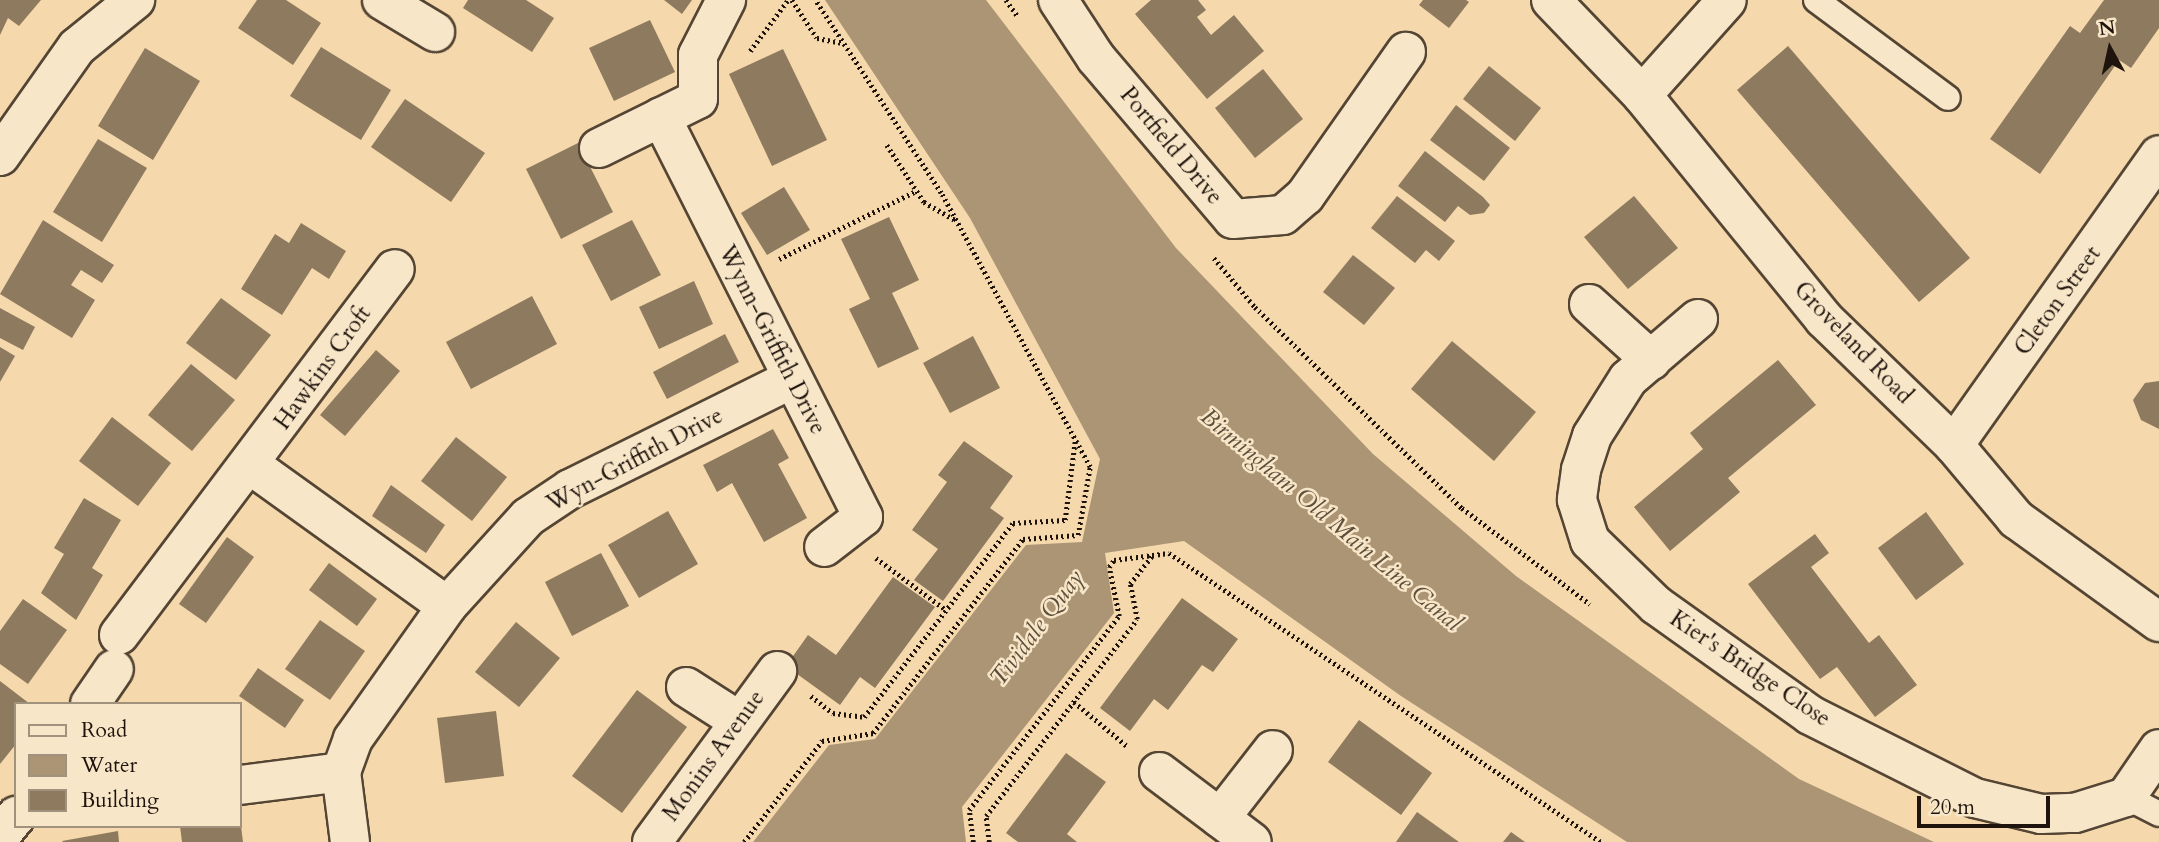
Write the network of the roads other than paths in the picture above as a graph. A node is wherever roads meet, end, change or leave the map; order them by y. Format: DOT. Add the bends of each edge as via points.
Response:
graph roads {
  1 [pos="135,0"];
  2 [pos="382,0"];
  3 [pos="726,0"];
  4 [pos="1058,0"];
  5 [pos="1551,0"];
  6 [pos="1727,0"];
  7 [pos="1816,0"];
  8 [pos="435,32"];
  9 [pos="1406,52"];
  10 [pos="1642,95"];
  11 [pos="1948,98"];
  12 [pos="662,117"];
  13 [pos="599,148"];
  14 [pos="2159,155"];
  15 [pos="0,156"];
  16 [pos="395,270"];
  17 [pos="1589,304"];
  18 [pos="1698,319"];
  19 [pos="1651,360"];
  20 [pos="790,380"];
  21 [pos="1954,444"];
  22 [pos="252,466"];
  23 [pos="834,541"];
  24 [pos="447,606"];
  25 [pos="2159,622"];
  26 [pos="777,671"];
  27 [pos="686,687"];
  28 [pos="91,702"];
  29 [pos="739,721"];
  30 [pos="2159,749"];
  31 [pos="1273,750"];
  32 [pos="341,772"];
  33 [pos="1160,772"];
  34 [pos="242,785"];
  35 [pos="2142,806"];
  36 [pos="14,818"];
  37 [pos="1220,818"];
  38 [pos="0,836"];
  39 [pos="350,842"];
  40 [pos="652,842"];
  41 [pos="1252,842"];
  1 -- 15 [label="street" via="77,47"];
  2 -- 8 [label="street"];
  3 -- 12 [label="street" via="698,55 698,99"];
  4 -- 9 [label="street, Portfield Drive" via="1096,58 1233,219 1283,215 1305,196 1377,102"];
  5 -- 10 [label="street, Groveland Road"];
  6 -- 10 [label="street"];
  7 -- 11 [label="lane"];
  10 -- 21 [label="street, Groveland Road" via="1824,319"];
  12 -- 13 [label="street"];
  12 -- 20 [label="street, Wynn-Griffith Drive"];
  14 -- 21 [label="street, Cleton Street"];
  16 -- 22 [label="street, Hawkins Croft"];
  17 -- 19 [label="street"];
  18 -- 19 [label="street, Kier's Bridge Close"];
  19 -- 35 [label="street, Kier's Bridge Close" via="1628,379 1592,436 1577,500 1590,541 1656,605 1810,715 1975,798 2041,814"];
  20 -- 23 [label="street, Wynn-Griffith Drive" via="863,517"];
  20 -- 24 [label="street, Wyn-Griffith Drive" via="570,489 528,517"];
  21 -- 25 [label="street, Groveland Road" via="2016,519"];
  22 -- 24 [label="street"];
  22 -- 28 [label="street, Hawkins Croft" via="117,652"];
  24 -- 32 [label="street, Wyn-Griffith Drive" via="353,739"];
  26 -- 29 [label="street, Monins Avenue"];
  27 -- 29 [label="street"];
  29 -- 40 [label="street, Monins Avenue"];
  30 -- 35 [label="street, Kier's Bridge Close"];
  31 -- 37 [label="street"];
  32 -- 34 [label="street"];
  32 -- 39 [label="street, Wyn-Griffith Drive"];
  33 -- 37 [label="street"];
  36 -- 38 [label="street"];
  37 -- 41 [label="street"];
}
